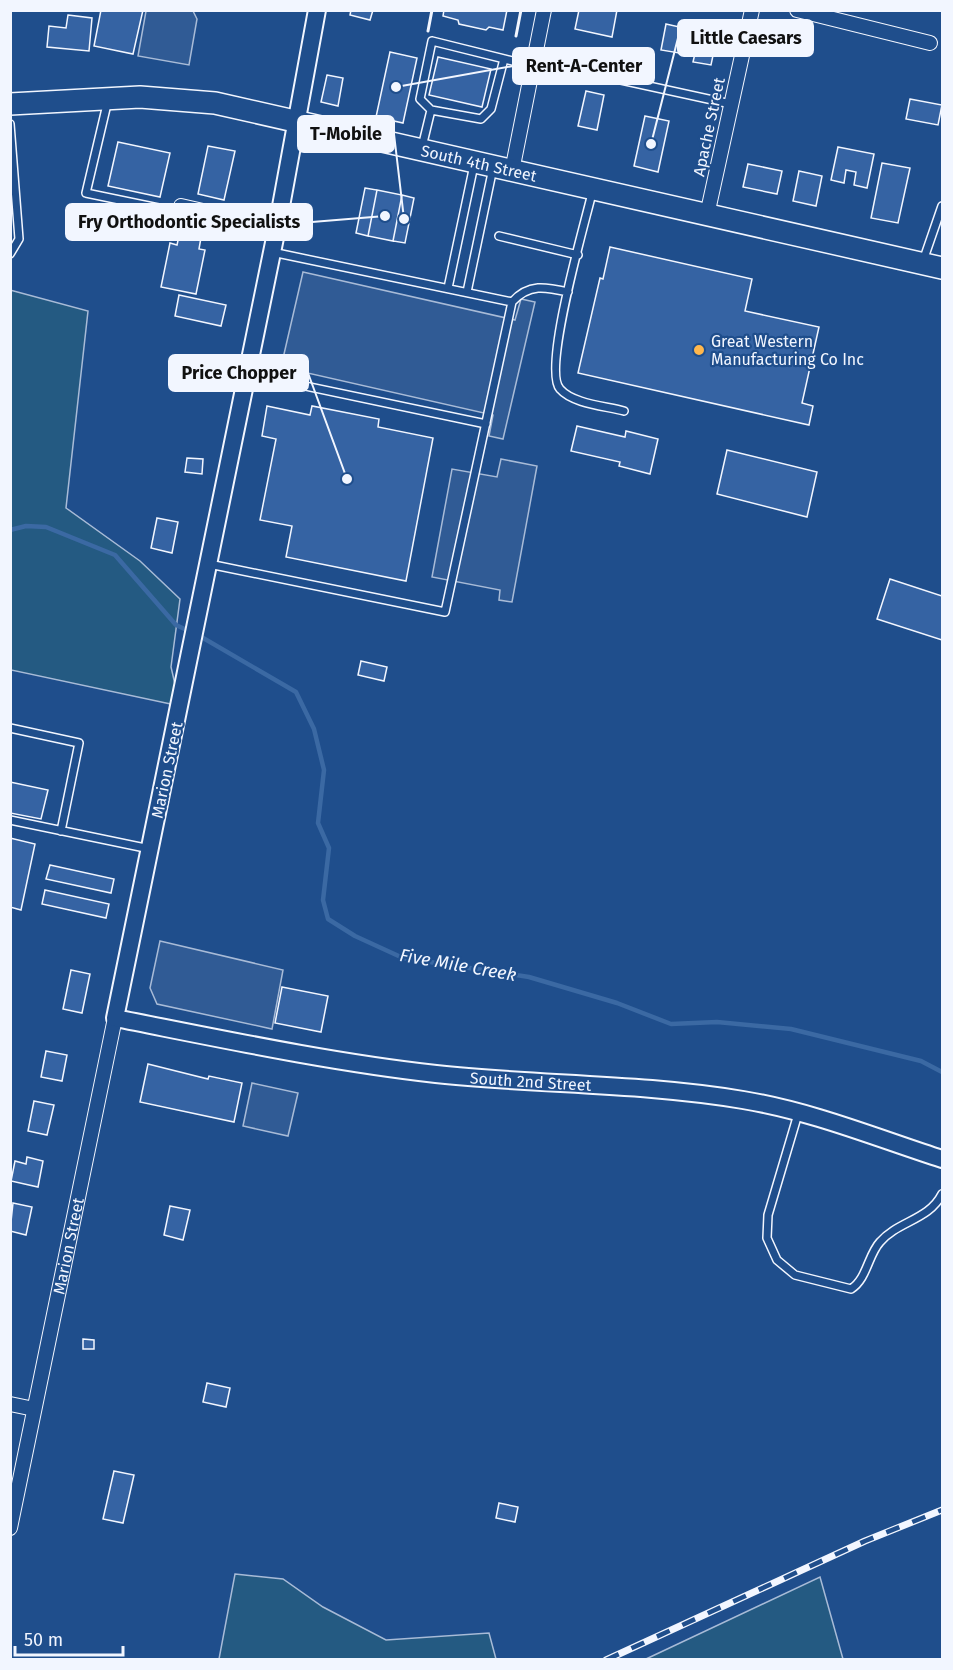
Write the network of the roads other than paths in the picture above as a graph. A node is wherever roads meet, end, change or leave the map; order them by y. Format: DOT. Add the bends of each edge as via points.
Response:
graph roads {
  1 [pos="317,10"];
  2 [pos="544,10"];
  3 [pos="752,10"];
  4 [pos="797,10"];
  5 [pos="930,43"];
  6 [pos="504,58"];
  7 [pos="533,64"];
  8 [pos="108,98"];
  9 [pos="10,104"];
  10 [pos="731,104"];
  11 [pos="431,110"];
  12 [pos="297,122"];
  13 [pos="10,124"];
  14 [pos="11,140"];
  15 [pos="421,150"];
  16 [pos="494,167"];
  17 [pos="593,189"];
  18 [pos="181,206"];
  19 [pos="942,206"];
  20 [pos="707,215"];
  21 [pos="277,228"];
  22 [pos="499,236"];
  23 [pos="272,252"];
  24 [pos="10,254"];
  25 [pos="578,255"];
  26 [pos="932,266"];
  27 [pos="448,288"];
  28 [pos="466,292"];
  29 [pos="568,292"];
  30 [pos="512,302"];
  31 [pos="248,374"];
  32 [pos="624,411"];
  33 [pos="486,424"];
  34 [pos="209,564"];
  35 [pos="10,728"];
  36 [pos="10,820"];
  37 [pos="62,831"];
  38 [pos="150,849"];
  39 [pos="115,1018"];
  40 [pos="798,1114"];
  41 [pos="942,1159"];
  42 [pos="942,1194"];
  43 [pos="10,1404"];
  44 [pos="34,1409"];
  45 [pos="17,1469"];
  46 [pos="10,1528"];
  1 -- 12 [label="street, Marion Street"];
  2 -- 7 [label="street"];
  3 -- 10 [label="street, Apache Street"];
  4 -- 5 [label="street"];
  6 -- 7 [label="lane"];
  6 -- 11 [label="lane" via="491,109 481,119"];
  6 -- 11 [label="lane" via="432,41 420,99"];
  7 -- 10 [label="lane"];
  7 -- 16 [label="street"];
  8 -- 9 [label="highway, South 4th Street"];
  8 -- 12 [label="highway, South 4th Street" via="215,103"];
  8 -- 18 [label="lane" via="86,193 168,210"];
  10 -- 20 [label="street, Apache Street"];
  11 -- 15 [label="lane"];
  12 -- 15 [label="highway, South 4th Street"];
  12 -- 21 [label="street, Marion Street"];
  13 -- 14 [label="lane"];
  14 -- 24 [label="lane" via="19,238"];
  15 -- 16 [label="highway, South 4th Street"];
  16 -- 17 [label="highway, South 4th Street"];
  16 -- 27 [label="lane"];
  16 -- 28 [label="lane"];
  17 -- 20 [label="highway, South 4th Street"];
  17 -- 25 [label="lane"];
  18 -- 21 [label="street"];
  19 -- 26 [label="lane"];
  20 -- 26 [label="highway, South 4th Street"];
  21 -- 23 [label="street, Marion Street"];
  22 -- 25 [label="lane"];
  23 -- 27 [label="lane"];
  23 -- 31 [label="street, Marion Street"];
  25 -- 29 [label="lane"];
  27 -- 28 [label="lane"];
  28 -- 30 [label="lane"];
  29 -- 30 [label="lane" via="533,287 522,291"];
  29 -- 32 [label="lane" via="554,358 559,388 572,397"];
  30 -- 33 [label="lane"];
  31 -- 33 [label="lane"];
  31 -- 34 [label="street, Marion Street"];
  33 -- 34 [label="lane" via="446,612"];
  34 -- 38 [label="street, Marion Street"];
  35 -- 37 [label="lane" via="79,743"];
  36 -- 37 [label="lane"];
  37 -- 38 [label="lane"];
  38 -- 39 [label="street, Marion Street"];
  39 -- 40 [label="street, South 2nd Street" via="298,1053 436,1074 675,1090 746,1100"];
  39 -- 44 [label="street, Marion Street"];
  40 -- 41 [label="street, South 2nd Street"];
  40 -- 42 [label="lane" via="768,1215 767,1238 777,1260 795,1275 851,1288 858,1284 881,1241 933,1209"];
  43 -- 44 [label="street"];
  44 -- 45 [label="street, Marion Street"];
  45 -- 46 [label="street, Marion Street"];
}
